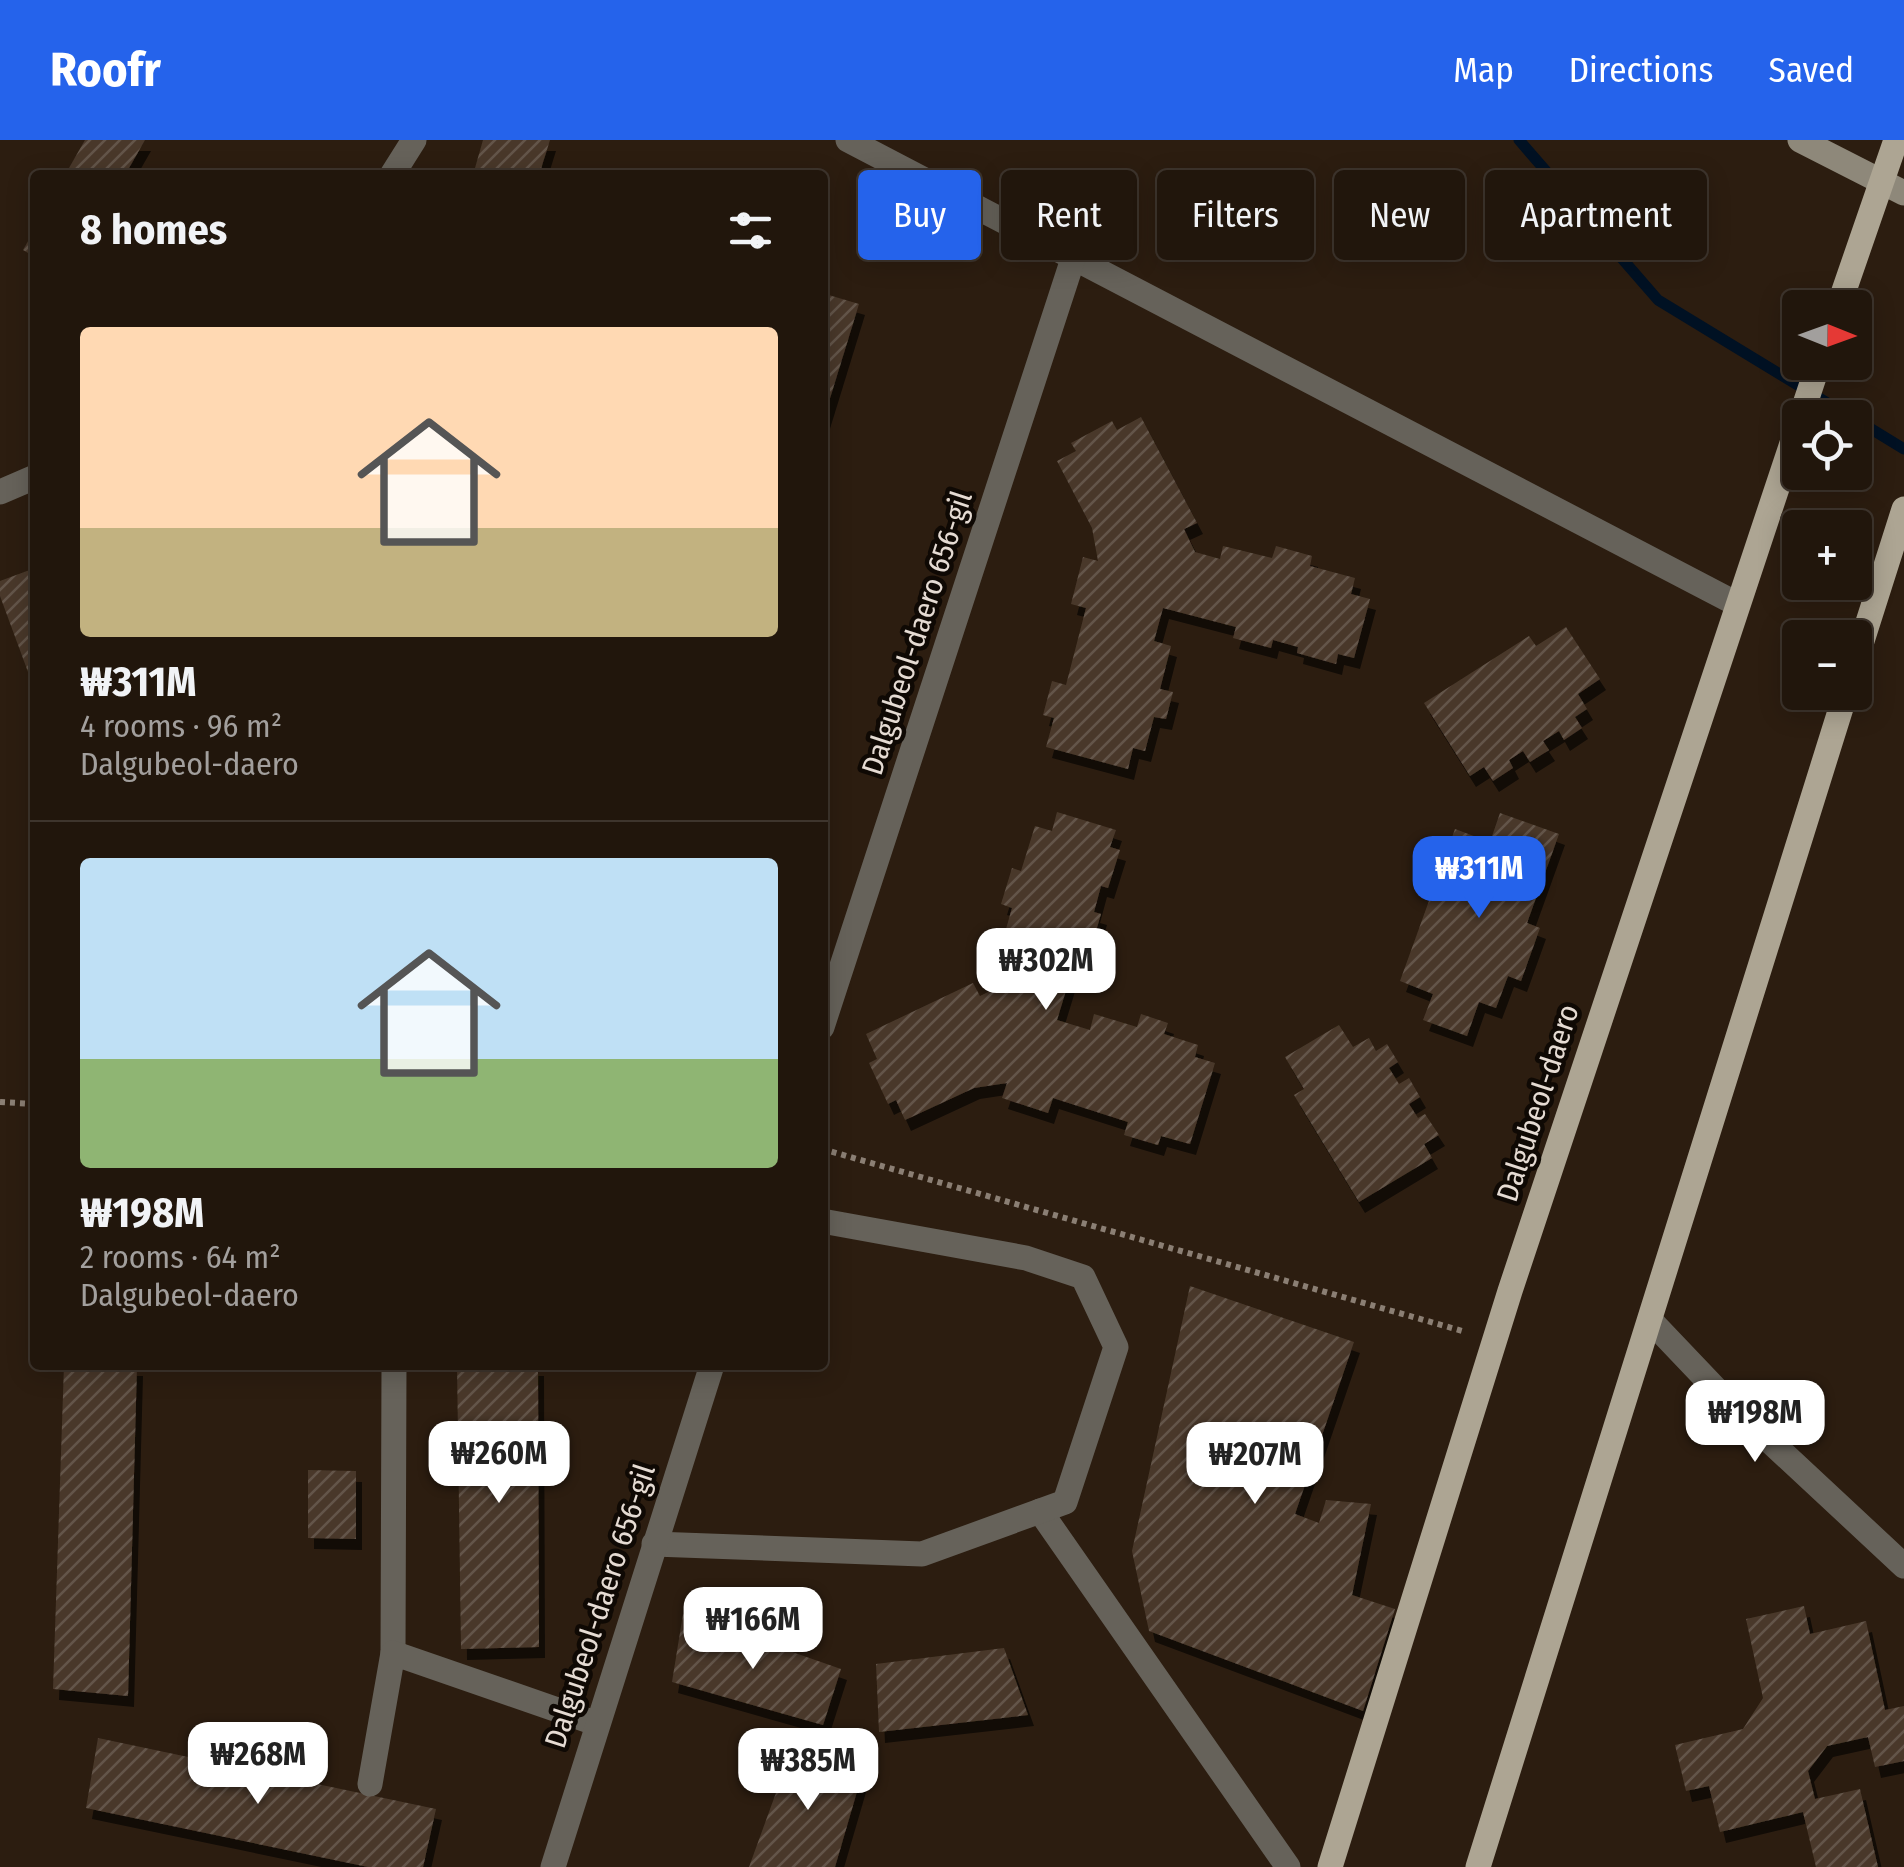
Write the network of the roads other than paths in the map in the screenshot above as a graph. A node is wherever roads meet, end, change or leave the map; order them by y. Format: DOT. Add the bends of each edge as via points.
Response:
graph roads {
  1 [pos="414,140"];
  2 [pos="848,140"];
  3 [pos="1800,140"];
  4 [pos="1896,140"];
  5 [pos="395,170"];
  6 [pos="1892,188"];
  7 [pos="1001,220"];
  8 [pos="1072,260"];
  9 [pos="1077,260"];
  10 [pos="1846,290"];
  11 [pos="1813,380"];
  12 [pos="30,478"];
  13 [pos="0,492"];
  14 [pos="1904,509"];
  15 [pos="1735,603"];
  16 [pos="1868,620"];
  17 [pos="1840,710"];
  18 [pos="828,1009"];
  19 [pos="828,1222"];
  20 [pos="1650,1320"];
  21 [pos="394,1370"];
  22 [pos="710,1370"];
  23 [pos="1040,1511"];
  24 [pos="654,1544"];
  25 [pos="1904,1566"];
  26 [pos="392,1653"];
  27 [pos="596,1723"];
  28 [pos="370,1784"];
  29 [pos="553,1867"];
  30 [pos="1288,1867"];
  31 [pos="1330,1867"];
  32 [pos="1478,1867"];
  1 -- 5 [label="street"];
  2 -- 7 [label="street"];
  3 -- 6 [label="main road"];
  4 -- 6 [label="main road"];
  6 -- 10 [label="main road"];
  8 -- 18 [label="street, Dalgubeol-daero 656-gil"];
  9 -- 15 [label="street"];
  11 -- 15 [label="main road, Dalgubeol-daero"];
  12 -- 13 [label="street"];
  14 -- 16 [label="main road"];
  15 -- 31 [label="main road, Dalgubeol-daero"];
  17 -- 20 [label="main road"];
  19 -- 23 [label="street" via="1026,1258 1083,1277 1116,1347 1065,1502"];
  20 -- 25 [label="street"];
  20 -- 32 [label="main road"];
  21 -- 26 [label="street"];
  22 -- 24 [label="street, Dalgubeol-daero 656-gil"];
  23 -- 24 [label="street" via="922,1554"];
  23 -- 30 [label="street"];
  24 -- 27 [label="street, Dalgubeol-daero 656-gil"];
  26 -- 27 [label="street"];
  26 -- 28 [label="street"];
  27 -- 29 [label="street, Dalgubeol-daero 656-gil"];
}
